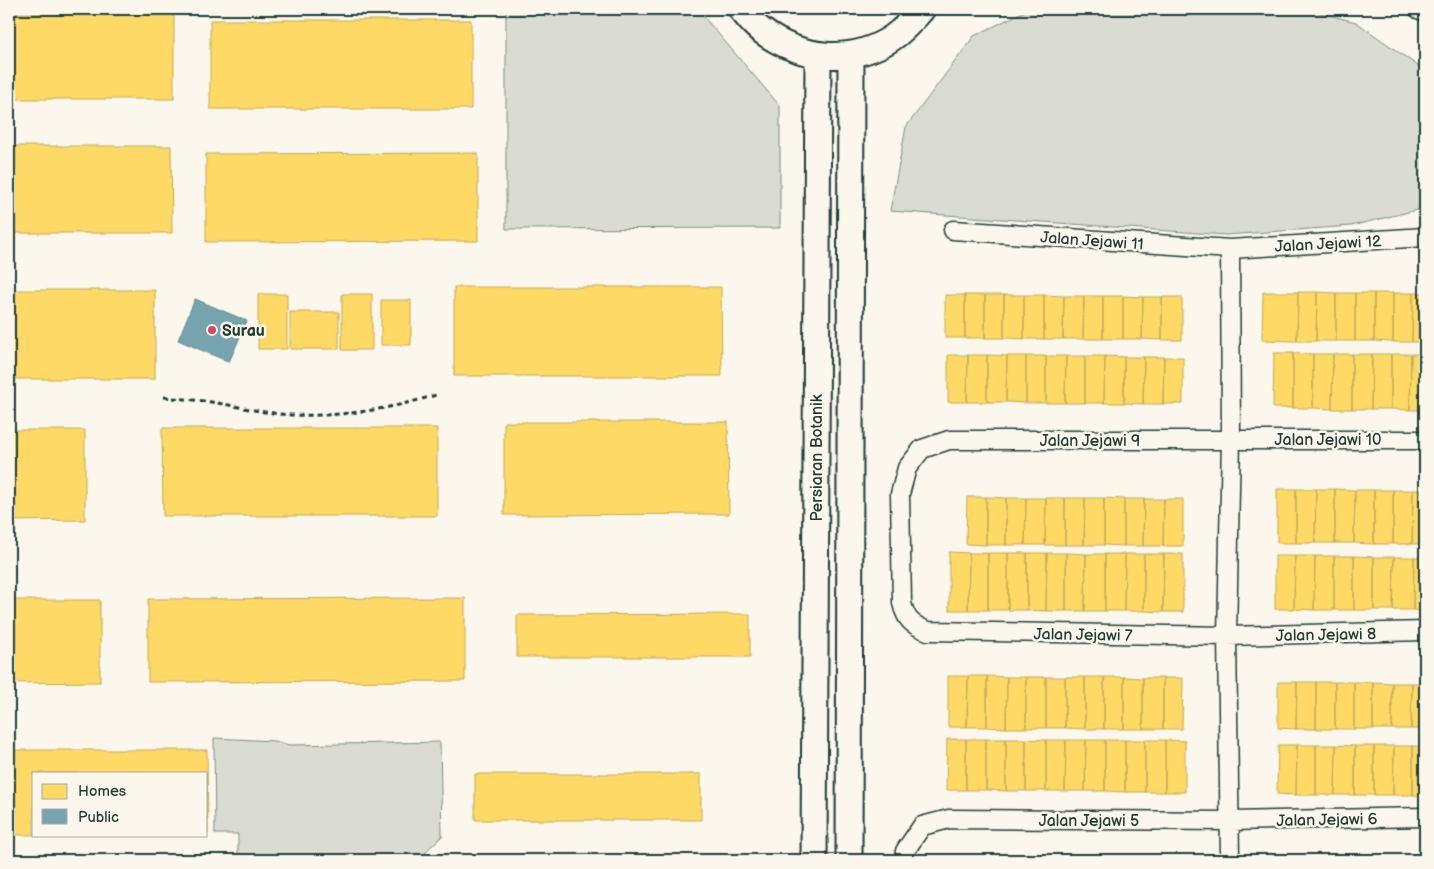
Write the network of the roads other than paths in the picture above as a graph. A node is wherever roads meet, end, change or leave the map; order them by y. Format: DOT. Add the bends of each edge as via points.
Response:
graph roads {
  1 [pos="741,9"];
  2 [pos="922,9"];
  3 [pos="1418,9"];
  4 [pos="1425,12"];
  5 [pos="851,54"];
  6 [pos="818,55"];
  7 [pos="954,230"];
  8 [pos="1425,238"];
  9 [pos="1230,249"];
  10 [pos="1231,439"];
  11 [pos="1425,440"];
  12 [pos="1425,631"];
  13 [pos="939,632"];
  14 [pos="1228,636"];
  15 [pos="1425,817"];
  16 [pos="1230,821"];
  17 [pos="814,860"];
  18 [pos="849,860"];
  19 [pos="905,860"];
  20 [pos="1230,860"];
  1 -- 6 [label="main road" via="760,30 780,43"];
  2 -- 5 [label="main road" via="892,38"];
  3 -- 4 [label="street"];
  5 -- 6 [label="main road"];
  5 -- 18 [label="main road"];
  6 -- 17 [label="main road, Persiaran Botanik"];
  7 -- 9 [label="street, Jalan Jejawi 11"];
  8 -- 9 [label="street, Jalan Jejawi 12"];
  9 -- 10 [label="street"];
  10 -- 11 [label="street, Jalan Jejawi 10"];
  10 -- 13 [label="street, Jalan Jejawi 9" via="949,440 922,449 907,468 900,494 902,603 905,617 918,627"];
  10 -- 14 [label="street"];
  12 -- 14 [label="street, Jalan Jejawi 8"];
  13 -- 14 [label="street, Jalan Jejawi 7"];
  14 -- 16 [label="street"];
  15 -- 16 [label="street, Jalan Jejawi 6"];
  16 -- 19 [label="street, Jalan Jejawi 5" via="949,819 922,826 905,851"];
  16 -- 20 [label="street"];
}
